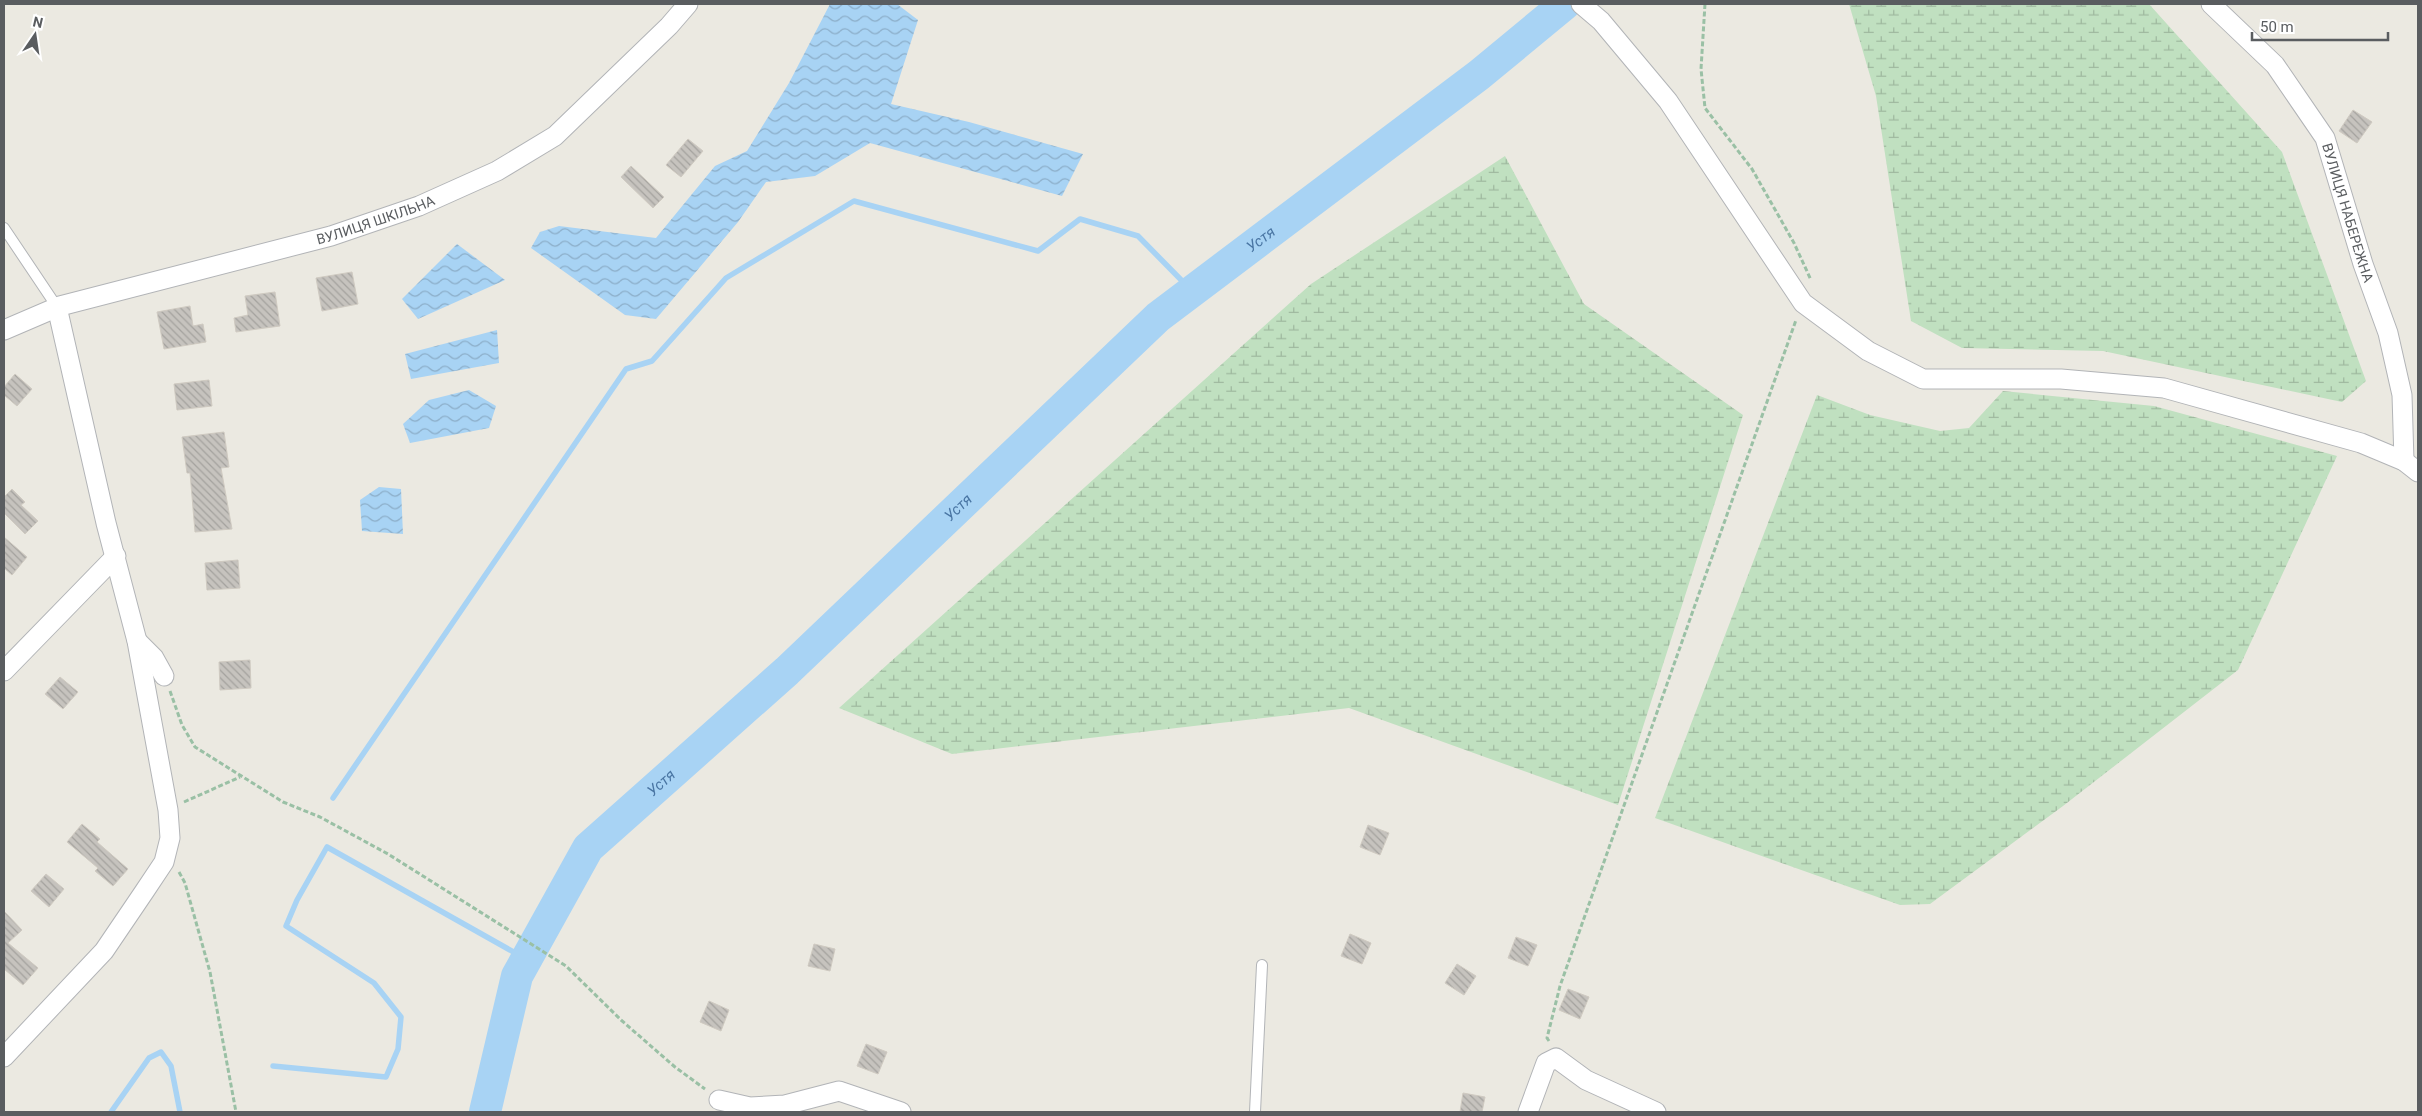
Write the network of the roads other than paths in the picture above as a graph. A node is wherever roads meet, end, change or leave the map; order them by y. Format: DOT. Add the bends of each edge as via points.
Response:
graph roads {
  1 [pos="688,4"];
  2 [pos="1581,4"];
  3 [pos="2211,4"];
  4 [pos="4,228"];
  5 [pos="57,307"];
  6 [pos="4,330"];
  7 [pos="2411,467"];
  8 [pos="116,556"];
  9 [pos="137,641"];
  10 [pos="4,671"];
  11 [pos="164,676"];
  12 [pos="1262,965"];
  13 [pos="4,1057"];
  14 [pos="719,1100"];
  15 [pos="901,1112"];
  16 [pos="1255,1112"];
  17 [pos="1528,1112"];
  18 [pos="1656,1112"];
  1 -- 5 [label="street, ВУЛИЦЯ ШКІЛЬНА" via="556,136 497,171 419,206 332,236"];
  2 -- 7 [label="street" via="1601,21 1668,101 1802,303 1868,351 1923,379 2061,379 2164,388 2361,443"];
  3 -- 7 [label="street, ВУЛИЦЯ НАБЕРЕЖНА" via="2276,64 2325,138 2363,264 2388,333 2402,395"];
  4 -- 5 [label="lane"];
  5 -- 6 [label="street, ВУЛИЦЯ ШКІЛЬНА"];
  5 -- 8 [label="street"];
  8 -- 9 [label="street"];
  8 -- 10 [label="street"];
  9 -- 11 [label="street" via="154,658"];
  9 -- 13 [label="street" via="168,810 170,838 164,862 104,951"];
  12 -- 16 [label="lane"];
  14 -- 15 [label="street" via="750,1107 785,1105 839,1091"];
  17 -- 18 [label="street" via="1546,1063 1556,1058 1586,1080"];
}
